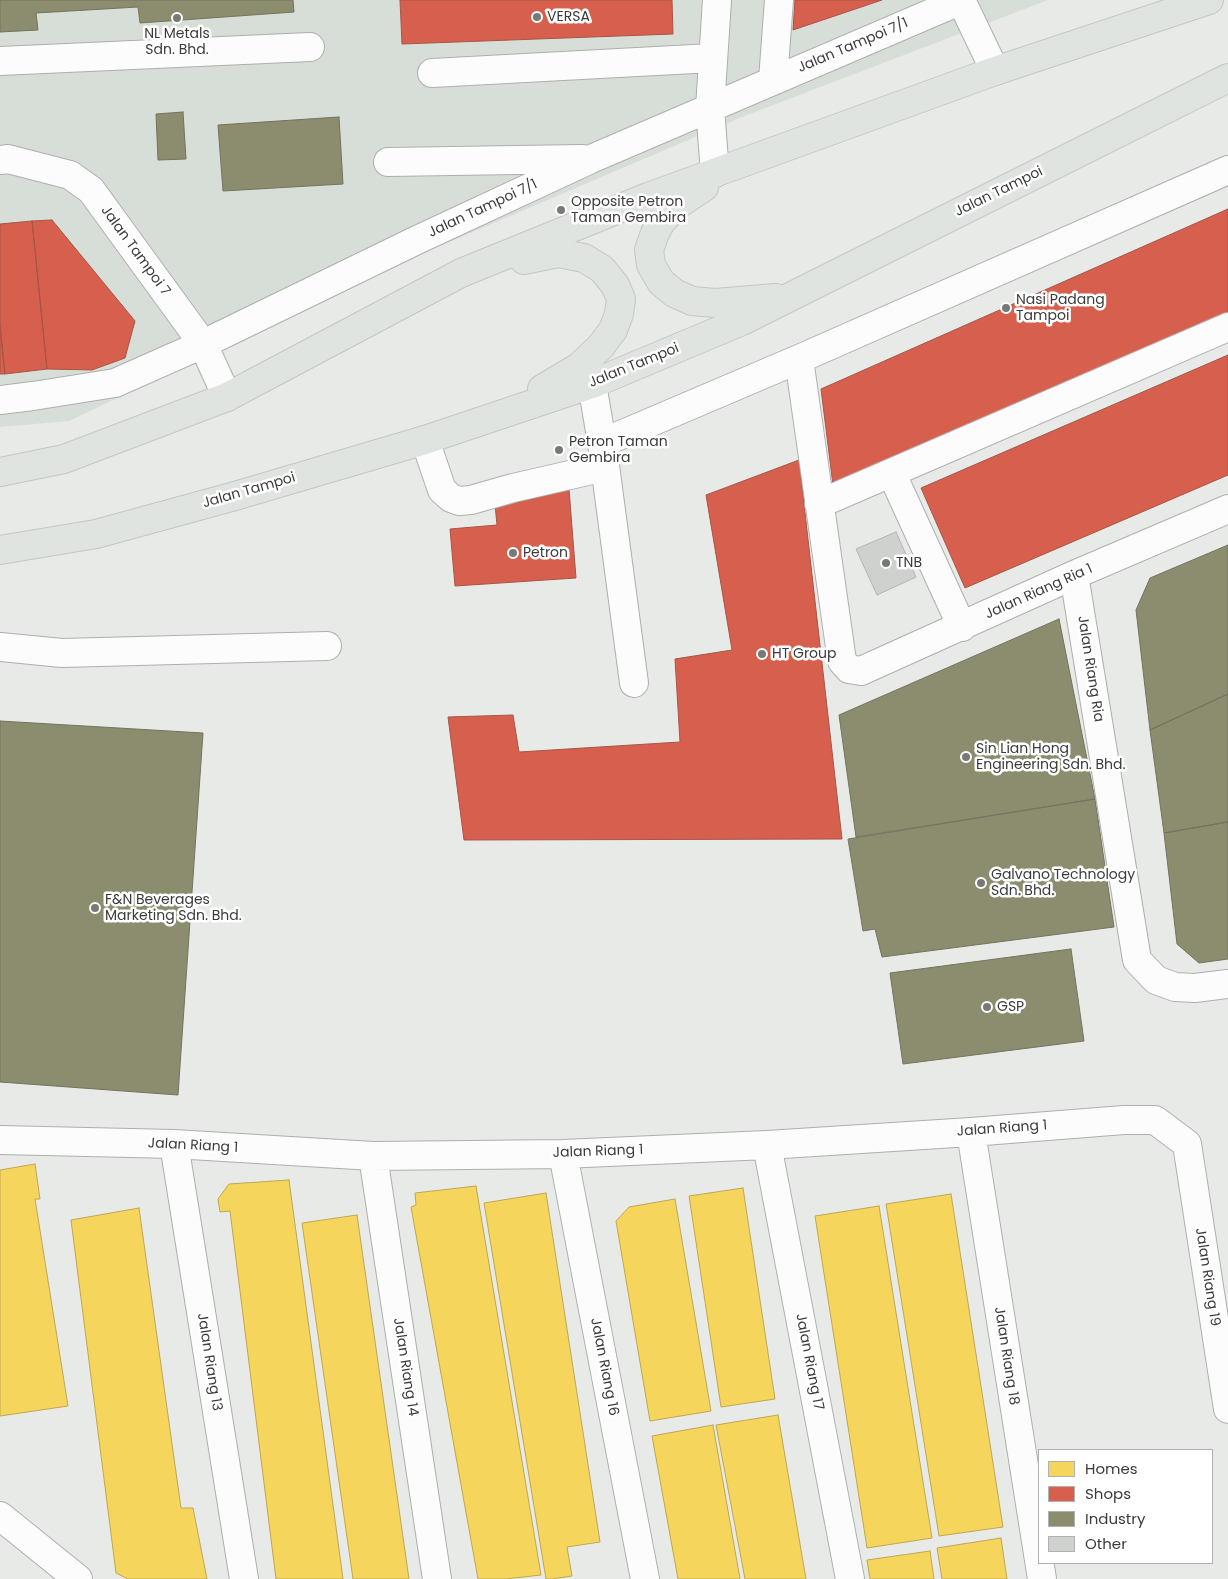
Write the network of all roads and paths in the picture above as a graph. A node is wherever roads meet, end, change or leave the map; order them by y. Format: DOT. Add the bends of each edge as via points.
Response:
graph roads {
  1 [pos="717,0"];
  2 [pos="779,0"];
  3 [pos="962,0"];
  4 [pos="1209,0"];
  5 [pos="310,47"];
  6 [pos="712,58"];
  7 [pos="0,60"];
  8 [pos="995,71"];
  9 [pos="432,73"];
  10 [pos="1227,79"];
  11 [pos="773,80"];
  12 [pos="710,108"];
  13 [pos="591,159"];
  14 [pos="0,160"];
  15 [pos="388,162"];
  16 [pos="725,169"];
  17 [pos="1228,170"];
  18 [pos="461,273"];
  19 [pos="787,298"];
  20 [pos="1228,327"];
  21 [pos="203,344"];
  22 [pos="799,359"];
  23 [pos="592,384"];
  24 [pos="228,396"];
  25 [pos="0,400"];
  26 [pos="504,412"];
  27 [pos="426,440"];
  28 [pos="603,455"];
  29 [pos="0,472"];
  30 [pos="892,474"];
  31 [pos="819,504"];
  32 [pos="1228,509"];
  33 [pos="0,550"];
  34 [pos="1074,575"];
  35 [pos="962,627"];
  36 [pos="326,646"];
  37 [pos="0,647"];
  38 [pos="634,684"];
  39 [pos="1228,984"];
  40 [pos="971,1132"];
  41 [pos="0,1140"];
  42 [pos="174,1144"];
  43 [pos="1187,1144"];
  44 [pos="767,1145"];
  45 [pos="563,1154"];
  46 [pos="373,1156"];
  47 [pos="1226,1394"];
  48 [pos="0,1516"];
  49 [pos="1038,1554"];
  50 [pos="1040,1564"];
  51 [pos="78,1579"];
  52 [pos="244,1579"];
  53 [pos="437,1579"];
  54 [pos="645,1579"];
  55 [pos="850,1579"];
  56 [pos="1042,1579"];
  1 -- 6 [label="street"];
  2 -- 11 [label="street"];
  3 -- 8 [label="street"];
  3 -- 11 [label="street, Jalan Tampoi 7/1"];
  4 -- 8 [label="main road"];
  5 -- 7 [label="street"];
  6 -- 9 [label="street"];
  6 -- 12 [label="street"];
  8 -- 16 [label="main road"];
  10 -- 19 [label="main road, Jalan Tampoi"];
  11 -- 12 [label="street, Jalan Tampoi 7/1"];
  12 -- 13 [label="street, Jalan Tampoi 7/1"];
  12 -- 16 [label="street"];
  13 -- 15 [label="street"];
  13 -- 21 [label="street, Jalan Tampoi 7/1"];
  14 -- 21 [label="street, Jalan Tampoi 7" via="8,159 70,175 91,190"];
  16 -- 18 [label="main road"];
  16 -- 19 [label="main road" via="677,205 662,222 649,250 651,265 661,282 674,293 692,301 715,303"];
  17 -- 22 [label="street"];
  18 -- 24 [label="main road"];
  18 -- 26 [label="main road" via="558,253 584,258 602,268 621,299 613,330 601,346 579,367"];
  19 -- 23 [label="main road, Jalan Tampoi" via="742,322"];
  20 -- 30 [label="street"];
  21 -- 24 [label="street, Jalan Tampoi 7"];
  21 -- 25 [label="street, Jalan Tampoi 7/1" via="115,383"];
  22 -- 28 [label="street"];
  22 -- 31 [label="street"];
  23 -- 26 [label="main road, Jalan Tampoi"];
  23 -- 28 [label="street"];
  24 -- 29 [label="main road" via="64,459"];
  26 -- 27 [label="main road, Jalan Tampoi"];
  27 -- 28 [label="street" via="442,490 459,501 513,488"];
  27 -- 33 [label="main road, Jalan Tampoi" via="96,534"];
  28 -- 38 [label="street"];
  30 -- 31 [label="street"];
  30 -- 35 [label="street"];
  31 -- 35 [label="street, Jalan Riang Ria 1" via="842,661 849,669 861,671"];
  32 -- 34 [label="street, Jalan Riang Ria 1"];
  34 -- 35 [label="street, Jalan Riang Ria 1"];
  34 -- 39 [label="street, Jalan Riang Ria" via="1137,960 1156,980 1175,987"];
  36 -- 37 [label="street" via="62,653"];
  40 -- 43 [label="street, Jalan Riang 1" via="1155,1120"];
  40 -- 44 [label="street, Jalan Riang 1"];
  40 -- 49 [label="street, Jalan Riang 18"];
  41 -- 42 [label="street, Jalan Riang 1"];
  42 -- 46 [label="street, Jalan Riang 1"];
  42 -- 52 [label="street, Jalan Riang 13"];
  43 -- 47 [label="street, Jalan Riang 19"];
  44 -- 45 [label="street, Jalan Riang 1"];
  44 -- 55 [label="street, Jalan Riang 17"];
  45 -- 46 [label="street, Jalan Riang 1"];
  45 -- 54 [label="street, Jalan Riang 16"];
  46 -- 53 [label="street, Jalan Riang 14"];
  48 -- 51 [label="street"];
  50 -- 56 [label="street, Jalan Riang 18"];
}
